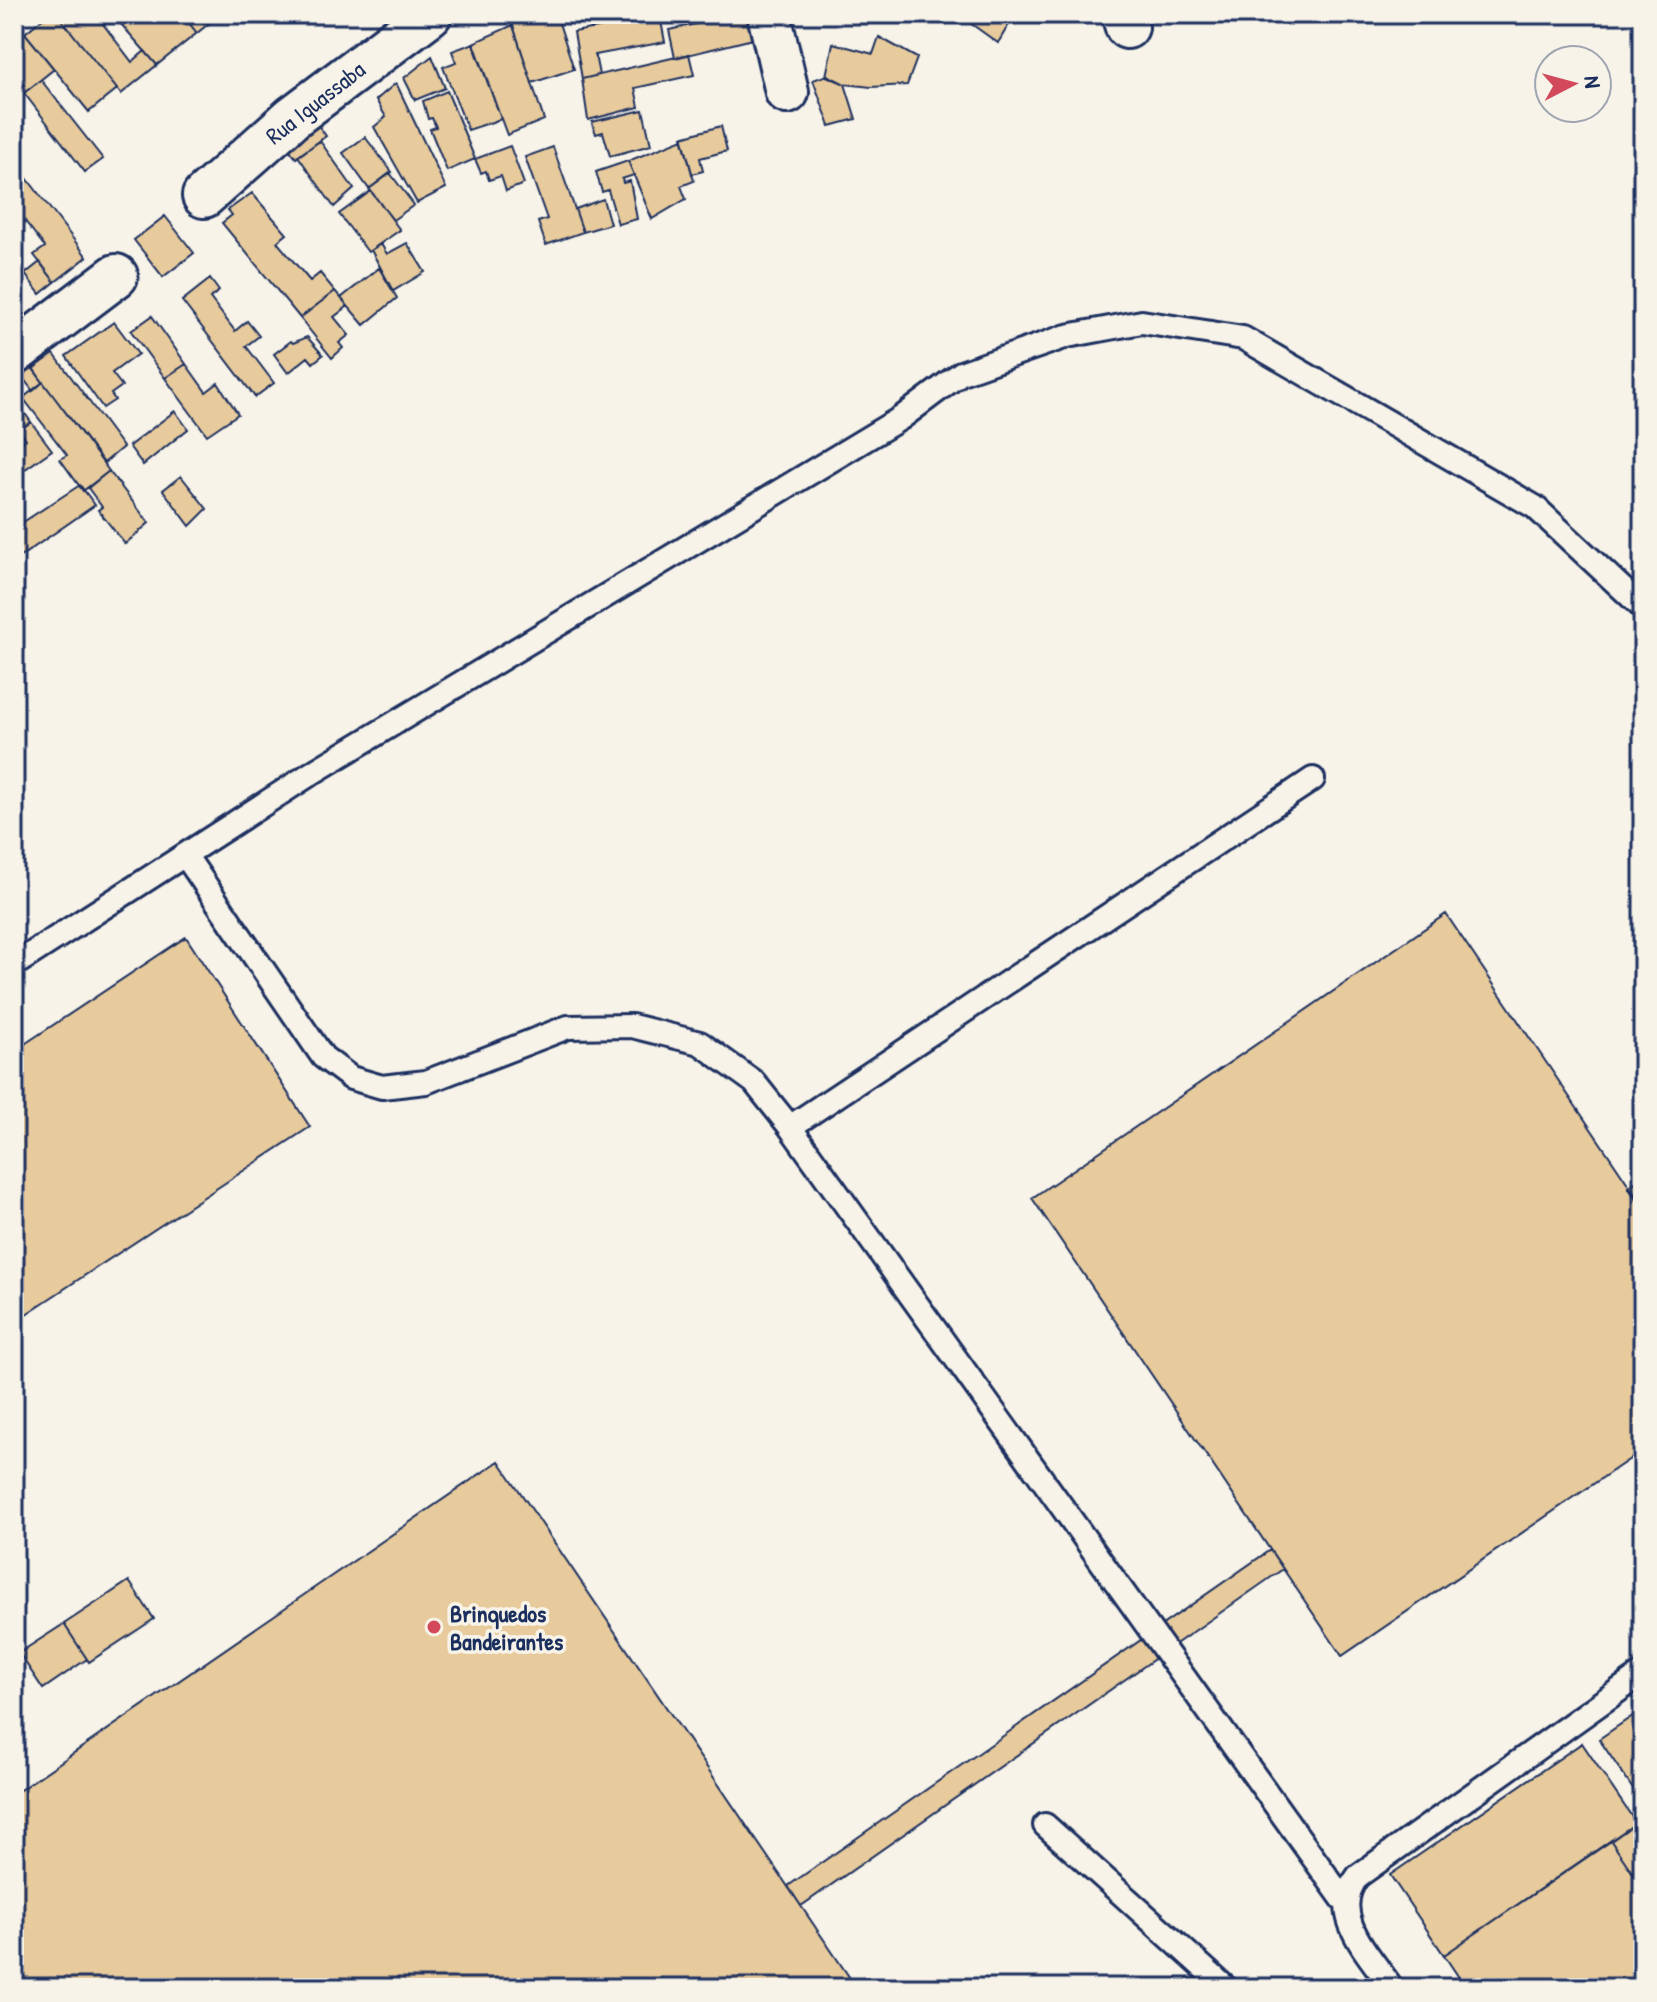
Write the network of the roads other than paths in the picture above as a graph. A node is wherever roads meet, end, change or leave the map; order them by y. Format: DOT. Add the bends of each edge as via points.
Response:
graph roads {
  1 [pos="430,14"];
  2 [pos="769,14"];
  3 [pos="787,92"];
  4 [pos="204,196"];
  5 [pos="116,276"];
  6 [pos="14,353"];
  7 [pos="1643,608"];
  8 [pos="1313,779"];
  9 [pos="185,855"];
  10 [pos="14,965"];
  11 [pos="790,1127"];
  12 [pos="1643,1673"];
  13 [pos="1045,1825"];
  14 [pos="1345,1902"];
  15 [pos="1226,1988"];
  16 [pos="1392,1988"];
  1 -- 4 [label="street, Rua Iguassaba" via="293,117"];
  2 -- 3 [label="street"];
  5 -- 6 [label="street"];
  7 -- 9 [label="lane" via="1535,507 1243,338 1142,322 1067,336 961,373 901,418 341,755"];
  8 -- 11 [label="lane"];
  9 -- 10 [label="lane"];
  9 -- 11 [label="lane" via="323,1057 351,1078 382,1087 426,1082 568,1027 632,1026 700,1043 754,1082"];
  11 -- 14 [label="lane"];
  12 -- 14 [label="lane" via="1358,1876"];
  13 -- 15 [label="lane"];
  14 -- 16 [label="lane" via="1350,1927"];
}
